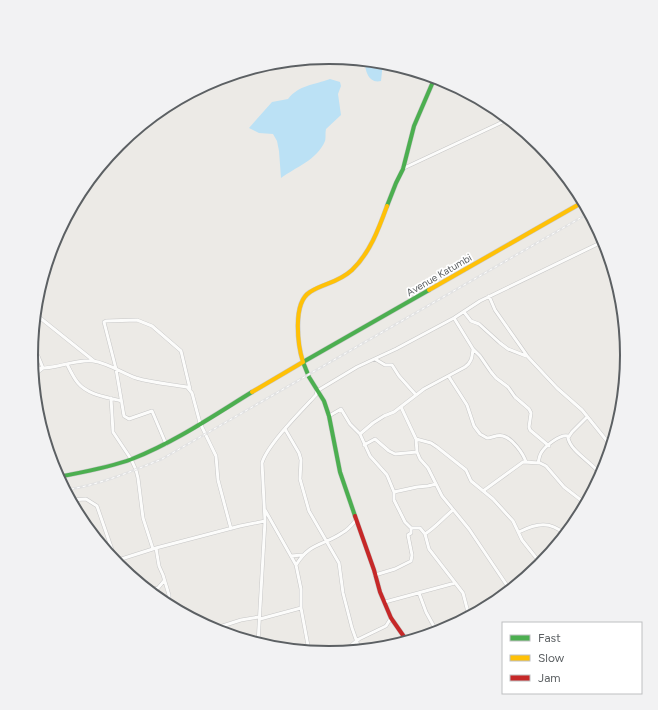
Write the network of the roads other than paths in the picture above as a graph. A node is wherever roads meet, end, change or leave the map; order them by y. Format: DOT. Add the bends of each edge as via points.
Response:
graph roads {
  1 [pos="433,83"];
  2 [pos="503,122"];
  3 [pos="402,169"];
  4 [pos="578,205"];
  5 [pos="598,244"];
  6 [pos="489,296"];
  7 [pos="464,312"];
  8 [pos="40,318"];
  9 [pos="454,318"];
  10 [pos="473,349"];
  11 [pos="38,356"];
  12 [pos="528,357"];
  13 [pos="375,359"];
  14 [pos="94,362"];
  15 [pos="303,362"];
  16 [pos="67,364"];
  17 [pos="39,368"];
  18 [pos="42,368"];
  19 [pos="116,369"];
  20 [pos="39,371"];
  21 [pos="449,377"];
  22 [pos="190,390"];
  23 [pos="318,391"];
  24 [pos="416,395"];
  25 [pos="111,398"];
  26 [pos="121,401"];
  27 [pos="401,407"];
  28 [pos="329,416"];
  29 [pos="587,417"];
  30 [pos="200,423"];
  31 [pos="285,429"];
  32 [pos="360,434"];
  33 [pos="568,436"];
  34 [pos="416,439"];
  35 [pos="607,441"];
  36 [pos="166,444"];
  37 [pos="364,445"];
  38 [pos="549,446"];
  39 [pos="417,452"];
  40 [pos="131,459"];
  41 [pos="526,462"];
  42 [pos="538,463"];
  43 [pos="596,469"];
  44 [pos="64,476"];
  45 [pos="436,484"];
  46 [pos="483,491"];
  47 [pos="394,492"];
  48 [pos="77,500"];
  49 [pos="581,500"];
  50 [pos="264,508"];
  51 [pos="453,510"];
  52 [pos="356,520"];
  53 [pos="265,521"];
  54 [pos="410,528"];
  55 [pos="231,529"];
  56 [pos="561,531"];
  57 [pos="519,532"];
  58 [pos="425,534"];
  59 [pos="326,541"];
  60 [pos="111,549"];
  61 [pos="155,549"];
  62 [pos="302,555"];
  63 [pos="290,556"];
  64 [pos="537,559"];
  65 [pos="122,560"];
  66 [pos="296,565"];
  67 [pos="375,575"];
  68 [pos="164,581"];
  69 [pos="455,583"];
  70 [pos="507,585"];
  71 [pos="155,589"];
  72 [pos="419,593"];
  73 [pos="169,598"];
  74 [pos="385,602"];
  75 [pos="301,608"];
  76 [pos="468,611"];
  77 [pos="260,618"];
  78 [pos="391,618"];
  79 [pos="223,626"];
  80 [pos="434,626"];
  81 [pos="404,636"];
  82 [pos="258,637"];
  83 [pos="356,641"];
  84 [pos="358,644"];
  85 [pos="308,645"];
  86 [pos="351,645"];
  1 -- 3 [label="street" via="412,133"];
  2 -- 3 [label="street"];
  3 -- 15 [label="street" via="377,232 363,257 340,280 305,295 297,322"];
  4 -- 15 [label="street, Avenue Katumbi"];
  5 -- 6 [label="street"];
  6 -- 7 [label="street"];
  6 -- 12 [label="street" via="495,310"];
  7 -- 9 [label="street"];
  7 -- 12 [label="street" via="508,349"];
  8 -- 14 [label="street"];
  9 -- 10 [label="street"];
  9 -- 13 [label="street"];
  10 -- 21 [label="street" via="469,364"];
  10 -- 38 [label="street" via="496,378 529,409 530,430"];
  11 -- 18 [label="street"];
  12 -- 29 [label="street"];
  13 -- 23 [label="street"];
  13 -- 24 [label="street" via="385,365 392,365 398,376"];
  14 -- 16 [label="street"];
  14 -- 19 [label="street"];
  15 -- 23 [label="street"];
  15 -- 30 [label="street, Avenue Katumbi"];
  16 -- 18 [label="street"];
  16 -- 25 [label="street" via="83,387"];
  17 -- 18 [label="street"];
  18 -- 20 [label="street"];
  19 -- 22 [label="street" via="156,383 188,387"];
  19 -- 22 [label="street" via="104,322 137,320 152,326 181,351"];
  19 -- 26 [label="street"];
  21 -- 24 [label="street"];
  21 -- 41 [label="street" via="467,405 476,429 487,438 500,435 508,438 522,453"];
  22 -- 30 [label="street"];
  23 -- 28 [label="street"];
  23 -- 31 [label="street"];
  24 -- 27 [label="street"];
  25 -- 26 [label="street"];
  25 -- 40 [label="street" via="113,432"];
  26 -- 36 [label="street" via="123,413 129,419 152,411"];
  27 -- 32 [label="street"];
  27 -- 34 [label="street"];
  28 -- 32 [label="street" via="341,409"];
  28 -- 52 [label="street" via="340,472"];
  29 -- 33 [label="street"];
  29 -- 35 [label="street"];
  30 -- 36 [label="street, Avenue Katumbi"];
  30 -- 55 [label="street" via="216,456 218,480"];
  31 -- 50 [label="street" via="264,456"];
  31 -- 59 [label="street" via="299,453 300,479 309,511"];
  32 -- 37 [label="street"];
  33 -- 38 [label="street" via="560,436"];
  33 -- 43 [label="street" via="571,446"];
  34 -- 39 [label="street"];
  34 -- 46 [label="street" via="431,443 448,454 466,470 471,481"];
  36 -- 40 [label="street, Avenue Katumbi"];
  37 -- 39 [label="street" via="375,439 395,454"];
  37 -- 47 [label="street" via="387,475"];
  38 -- 42 [label="street" via="541,453"];
  39 -- 45 [label="street"];
  40 -- 44 [label="street, Avenue Katumbi"];
  40 -- 61 [label="street" via="138,478 143,518"];
  41 -- 42 [label="street"];
  41 -- 46 [label="street"];
  42 -- 49 [label="street" via="546,466 564,487"];
  45 -- 47 [label="street"];
  45 -- 51 [label="street"];
  46 -- 57 [label="street" via="513,521"];
  47 -- 54 [label="street" via="394,500"];
  48 -- 60 [label="street" via="86,499 97,506"];
  50 -- 53 [label="street"];
  50 -- 63 [label="street"];
  51 -- 58 [label="street"];
  51 -- 70 [label="street"];
  52 -- 59 [label="street" via="342,534"];
  52 -- 67 [label="street"];
  53 -- 55 [label="street"];
  53 -- 77 [label="street"];
  54 -- 58 [label="street" via="420,528"];
  54 -- 67 [label="street" via="411,533 408,535 411,561"];
  55 -- 61 [label="street"];
  56 -- 57 [label="street" via="545,524"];
  57 -- 64 [label="street"];
  58 -- 69 [label="street" via="429,549"];
  59 -- 62 [label="street"];
  59 -- 83 [label="street" via="339,563 343,593"];
  61 -- 65 [label="street"];
  61 -- 68 [label="street"];
  62 -- 63 [label="street"];
  62 -- 66 [label="street"];
  63 -- 66 [label="street"];
  66 -- 75 [label="street" via="301,589"];
  67 -- 74 [label="street"];
  68 -- 71 [label="street"];
  68 -- 73 [label="street"];
  69 -- 72 [label="street"];
  69 -- 76 [label="street" via="463,593"];
  72 -- 74 [label="street"];
  72 -- 80 [label="street"];
  74 -- 78 [label="street"];
  75 -- 77 [label="street"];
  75 -- 85 [label="street"];
  77 -- 79 [label="street"];
  77 -- 82 [label="street"];
  78 -- 81 [label="street"];
  78 -- 83 [label="street" via="386,626"];
  83 -- 84 [label="street"];
  83 -- 86 [label="street"];
}
